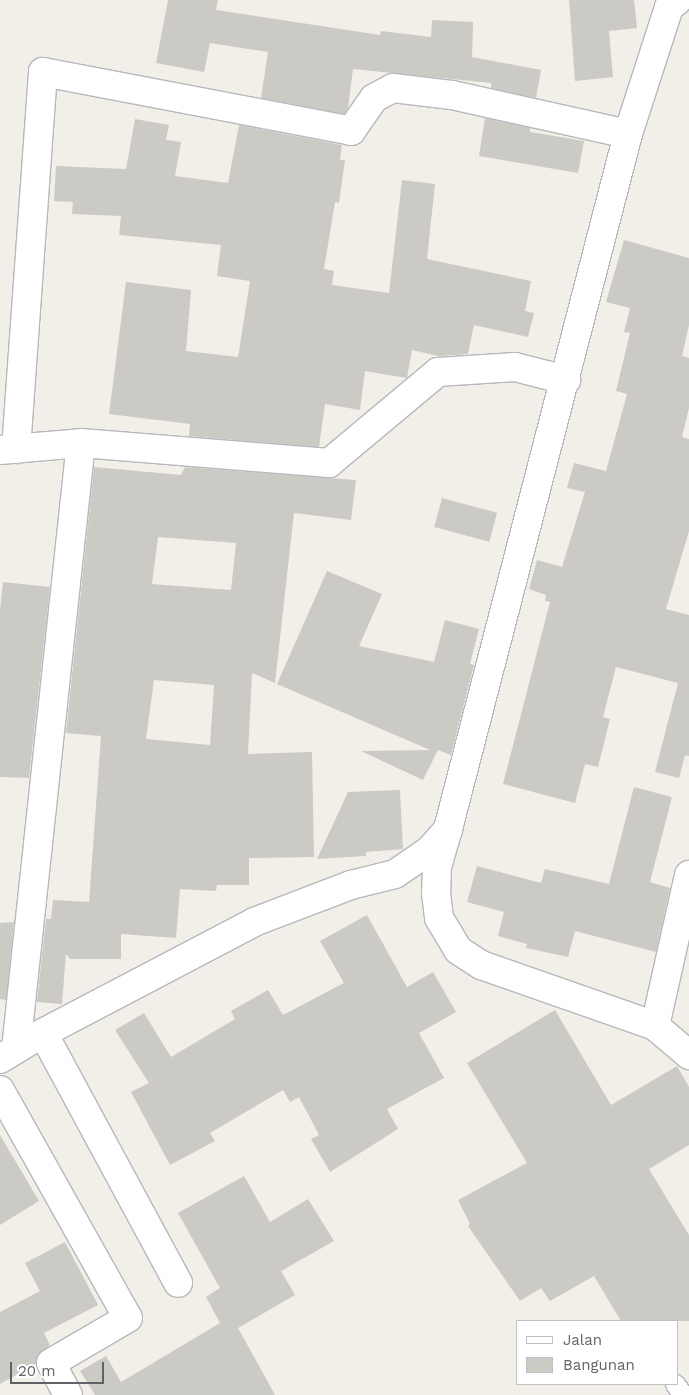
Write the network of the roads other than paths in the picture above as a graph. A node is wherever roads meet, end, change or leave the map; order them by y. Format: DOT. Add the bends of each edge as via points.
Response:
graph roads {
  1 [pos="671,2"];
  2 [pos="628,134"];
  3 [pos="566,380"];
  4 [pos="81,443"];
  5 [pos="8,449"];
  6 [pos="448,829"];
  7 [pos="689,874"];
  8 [pos="655,1026"];
  9 [pos="43,1033"];
  10 [pos="8,1054"];
  11 [pos="689,1055"];
  12 [pos="0,1090"];
  13 [pos="178,1283"];
  14 [pos="68,1395"];
  1 -- 2 [label="street"];
  2 -- 3 [label="street"];
  2 -- 5 [label="street" via="452,95 393,88 374,98 351,131 43,72"];
  3 -- 4 [label="street" via="515,366 438,372 329,463"];
  3 -- 6 [label="street"];
  4 -- 5 [label="street"];
  4 -- 10 [label="street"];
  6 -- 8 [label="street" via="437,867 436,892 439,918 458,950 481,965"];
  6 -- 9 [label="street" via="430,850 395,874 351,885 254,922"];
  7 -- 8 [label="street"];
  8 -- 11 [label="street"];
  9 -- 10 [label="street"];
  9 -- 13 [label="street"];
  12 -- 14 [label="street" via="128,1318 50,1363"];
}
